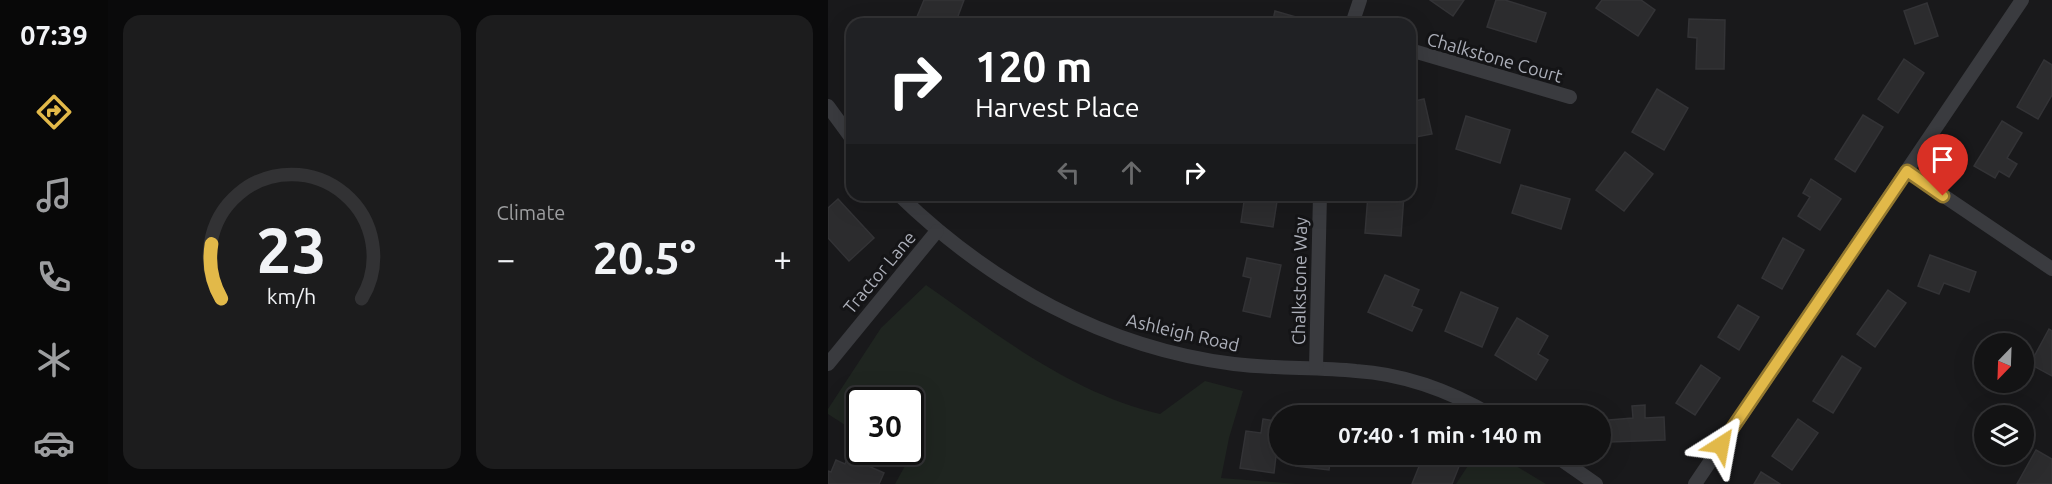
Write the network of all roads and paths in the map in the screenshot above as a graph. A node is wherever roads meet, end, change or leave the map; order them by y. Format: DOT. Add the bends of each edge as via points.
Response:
graph roads {
  1 [pos="1360,0"];
  2 [pos="2015,2"];
  3 [pos="1354,18"];
  4 [pos="1416,52"];
  5 [pos="1570,98"];
  6 [pos="828,106"];
  7 [pos="846,131"];
  8 [pos="1907,171"];
  9 [pos="906,201"];
  10 [pos="1320,201"];
  11 [pos="937,231"];
  12 [pos="2052,269"];
  13 [pos="828,364"];
  14 [pos="1316,368"];
  15 [pos="1471,405"];
  16 [pos="1569,465"];
  17 [pos="1596,484"];
  18 [pos="1695,484"];
  1 -- 3 [label="street"];
  2 -- 8 [label="street"];
  4 -- 5 [label="street, Chalkstone Court"];
  6 -- 7 [label="street"];
  8 -- 12 [label="street"];
  8 -- 18 [label="street"];
  9 -- 11 [label="street, Ashleigh Road"];
  10 -- 14 [label="street, Chalkstone Way"];
  11 -- 13 [label="street, Tractor Lane"];
  11 -- 14 [label="street, Ashleigh Road" via="1017,288 1108,332 1209,360"];
  14 -- 15 [label="street, Ashleigh Road" via="1389,375 1434,387"];
  16 -- 17 [label="street"];
}
